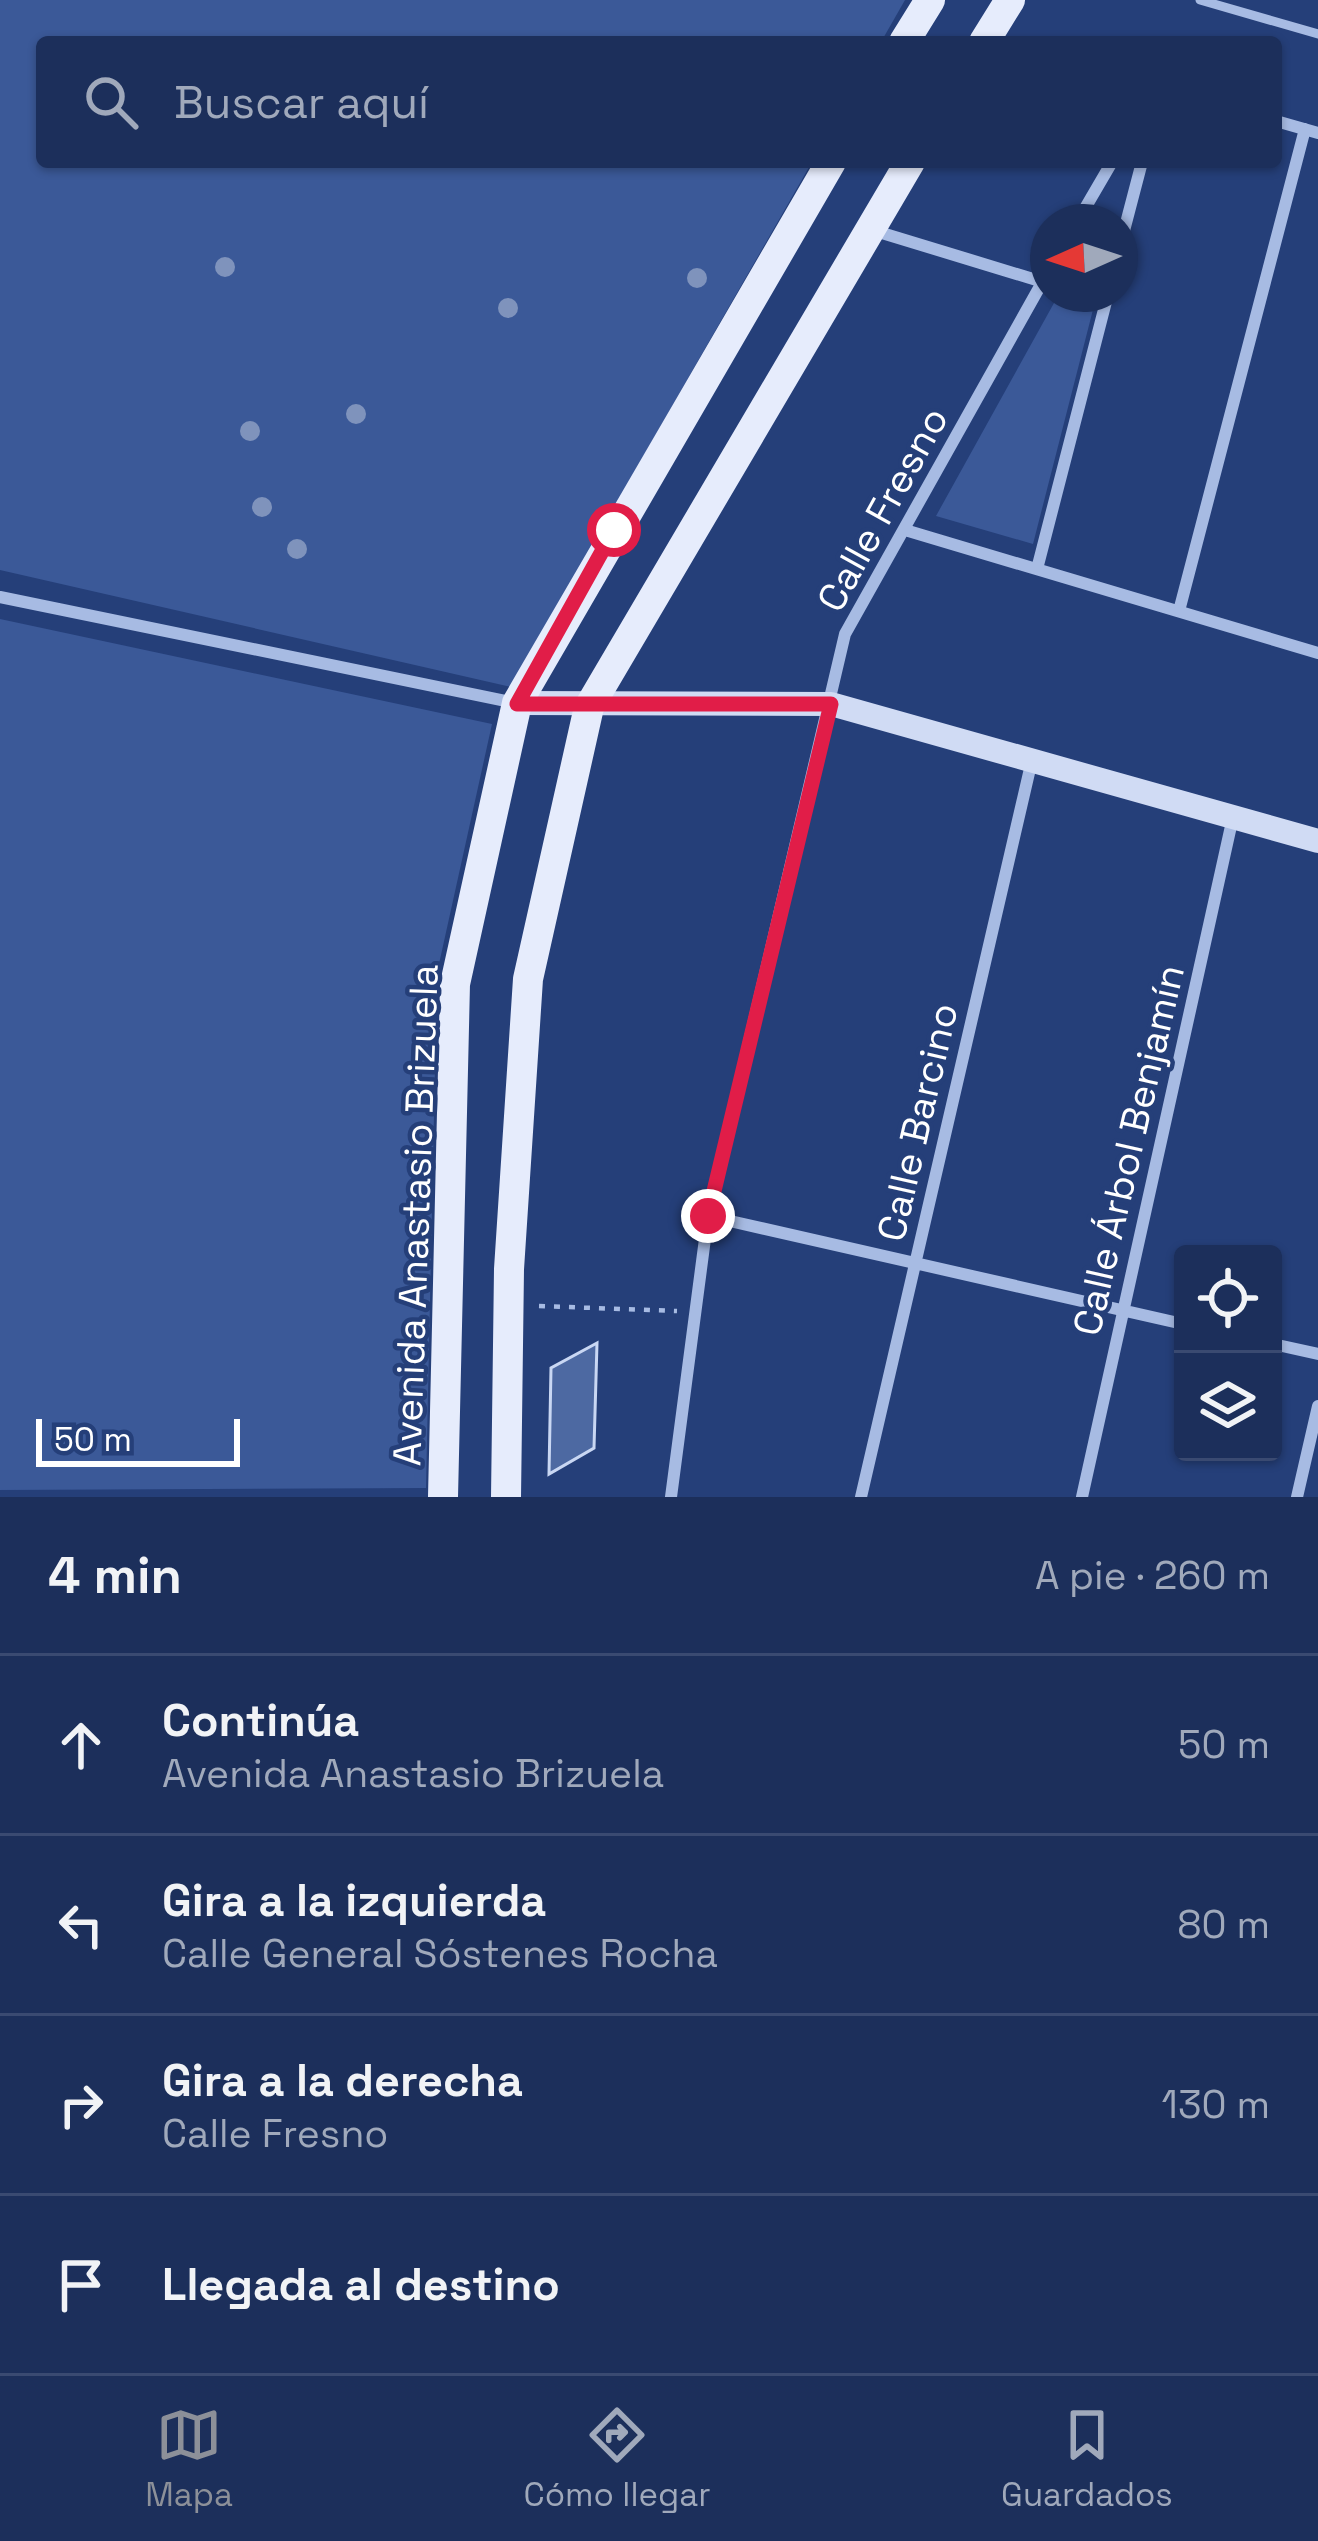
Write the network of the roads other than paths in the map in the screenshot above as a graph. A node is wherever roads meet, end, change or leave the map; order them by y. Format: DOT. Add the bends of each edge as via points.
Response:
graph roads {
  1 [pos="930,0"];
  2 [pos="1010,0"];
  3 [pos="1200,0"];
  4 [pos="1318,34"];
  5 [pos="908,36"];
  6 [pos="988,36"];
  7 [pos="1282,123"];
  8 [pos="1312,131"];
  9 [pos="828,168"];
  10 [pos="906,168"];
  11 [pos="1108,168"];
  12 [pos="1140,168"];
  13 [pos="1088,204"];
  14 [pos="1131,204"];
  15 [pos="869,229"];
  16 [pos="1030,273"];
  17 [pos="1030,304"];
  18 [pos="1103,312"];
  19 [pos="905,530"];
  20 [pos="1037,569"];
  21 [pos="0,597"];
  22 [pos="1179,611"];
  23 [pos="1318,653"];
  24 [pos="517,704"];
  25 [pos="831,704"];
  26 [pos="589,707"];
  27 [pos="1032,760"];
  28 [pos="1233,817"];
  29 [pos="1318,841"];
  30 [pos="708,1216"];
  31 [pos="915,1263"];
  32 [pos="1123,1310"];
  33 [pos="1174,1322"];
  34 [pos="1282,1346"];
  35 [pos="1318,1354"];
  36 [pos="1318,1406"];
  37 [pos="443,1497"];
  38 [pos="506,1497"];
  39 [pos="671,1497"];
  40 [pos="861,1497"];
  41 [pos="1082,1497"];
  42 [pos="1297,1497"];
  1 -- 5 [label="main road"];
  2 -- 6 [label="main road"];
  3 -- 4 [label="lane"];
  7 -- 8 [label="street"];
  8 -- 22 [label="street"];
  9 -- 24 [label="main road, Avenida Anastasio Brizuela"];
  10 -- 15 [label="main road"];
  11 -- 13 [label="street"];
  12 -- 14 [label="street"];
  15 -- 16 [label="street"];
  15 -- 26 [label="main road"];
  17 -- 19 [label="street, Calle Fresno"];
  18 -- 20 [label="street"];
  19 -- 20 [label="street"];
  19 -- 25 [label="street, Calle Fresno" via="844,634"];
  20 -- 22 [label="street"];
  21 -- 24 [label="street"];
  22 -- 23 [label="street"];
  24 -- 26 [label="street"];
  24 -- 37 [label="main road, Avenida Anastasio Brizuela" via="455,984"];
  25 -- 26 [label="street"];
  25 -- 27 [label="street"];
  25 -- 30 [label="street, Calle Fresno"];
  26 -- 38 [label="main road" via="528,979"];
  27 -- 28 [label="street"];
  27 -- 31 [label="street, Calle Barcino"];
  28 -- 29 [label="street"];
  28 -- 32 [label="street, Calle Árbol Benjamín"];
  30 -- 31 [label="street"];
  30 -- 39 [label="street, Calle Fresno"];
  31 -- 32 [label="street"];
  31 -- 40 [label="street, Calle Barcino"];
  32 -- 33 [label="street"];
  32 -- 41 [label="street, Calle Árbol Benjamín"];
  34 -- 35 [label="street"];
  36 -- 42 [label="street"];
}
